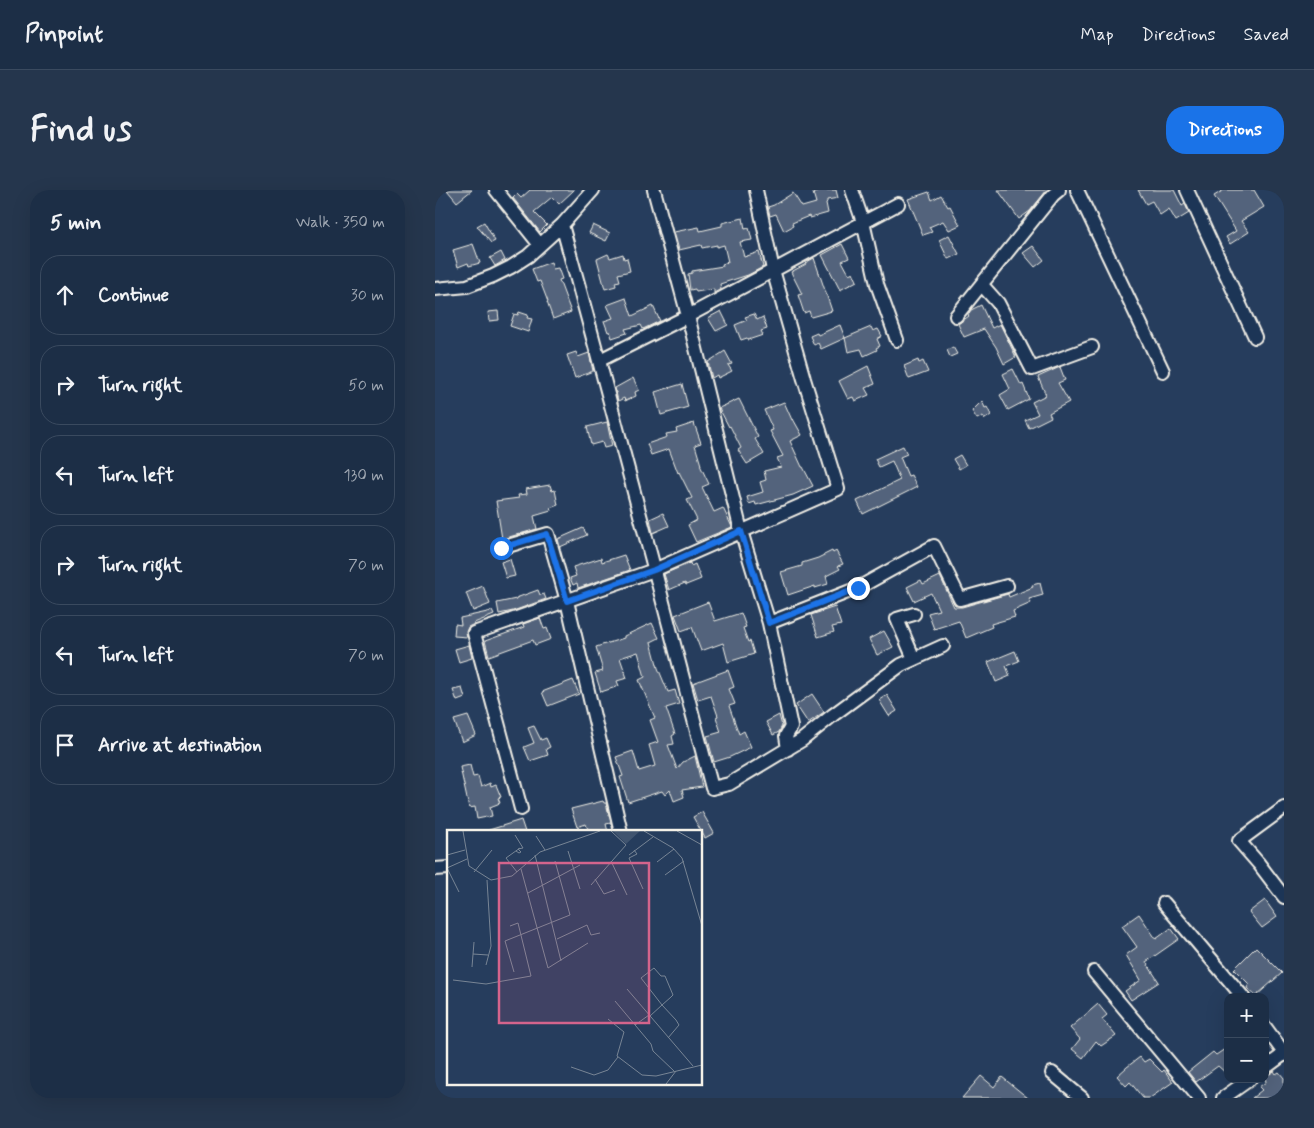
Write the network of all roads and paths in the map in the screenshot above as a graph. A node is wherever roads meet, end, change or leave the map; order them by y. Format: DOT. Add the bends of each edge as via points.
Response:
graph roads {
  1 [pos="496,190"];
  2 [pos="593,190"];
  3 [pos="654,190"];
  4 [pos="756,190"];
  5 [pos="852,190"];
  6 [pos="1059,190"];
  7 [pos="1077,190"];
  8 [pos="1187,190"];
  9 [pos="898,204"];
  10 [pos="863,222"];
  11 [pos="562,225"];
  12 [pos="540,245"];
  13 [pos="773,270"];
  14 [pos="982,285"];
  15 [pos="435,289"];
  16 [pos="689,316"];
  17 [pos="957,316"];
  18 [pos="1255,337"];
  19 [pos="897,340"];
  20 [pos="1092,347"];
  21 [pos="600,360"];
  22 [pos="1163,371"];
  23 [pos="741,531"];
  24 [pos="501,548"];
  25 [pos="654,570"];
  26 [pos="1007,586"];
  27 [pos="567,601"];
  28 [pos="914,614"];
  29 [pos="769,623"];
  30 [pos="943,646"];
  31 [pos="914,659"];
  32 [pos="788,749"];
  33 [pos="1284,808"];
  34 [pos="521,809"];
  35 [pos="621,830"];
  36 [pos="1284,897"];
  37 [pos="1164,903"];
  38 [pos="1093,972"];
  39 [pos="1240,993"];
  40 [pos="1269,1033"];
  41 [pos="1284,1054"];
  42 [pos="1269,1065"];
  43 [pos="1052,1073"];
  44 [pos="1244,1083"];
  45 [pos="1082,1098"];
  46 [pos="1199,1098"];
  47 [pos="1223,1098"];
  1 -- 12 [label="street"];
  2 -- 11 [label="street"];
  3 -- 16 [label="street"];
  4 -- 13 [label="street"];
  5 -- 10 [label="street"];
  6 -- 14 [label="street"];
  7 -- 22 [label="street"];
  8 -- 18 [label="street"];
  9 -- 10 [label="street"];
  10 -- 13 [label="street"];
  10 -- 19 [label="street" via="877,284"];
  11 -- 12 [label="street"];
  11 -- 21 [label="street"];
  12 -- 15 [label="street" via="493,276 467,286"];
  13 -- 16 [label="street"];
  13 -- 23 [label="street" via="838,489"];
  14 -- 17 [label="street"];
  14 -- 20 [label="street" via="998,303 1032,370"];
  16 -- 21 [label="street"];
  16 -- 23 [label="street"];
  21 -- 25 [label="street"];
  23 -- 25 [label="street"];
  23 -- 29 [label="street"];
  24 -- 27 [label="street" via="547,534"];
  25 -- 27 [label="street"];
  25 -- 32 [label="street" via="712,788 729,784"];
  26 -- 29 [label="street" via="960,598 934,546 858,588"];
  27 -- 34 [label="street" via="474,633"];
  27 -- 35 [label="street"];
  28 -- 31 [label="street" via="897,620"];
  29 -- 32 [label="street" via="791,727 785,736"];
  30 -- 31 [label="street"];
  31 -- 32 [label="street" via="901,665"];
  33 -- 36 [label="street" via="1239,841"];
  37 -- 39 [label="street"];
  38 -- 46 [label="street"];
  40 -- 41 [label="street"];
  41 -- 42 [label="street"];
  43 -- 45 [label="street"];
  44 -- 47 [label="street"];
}
